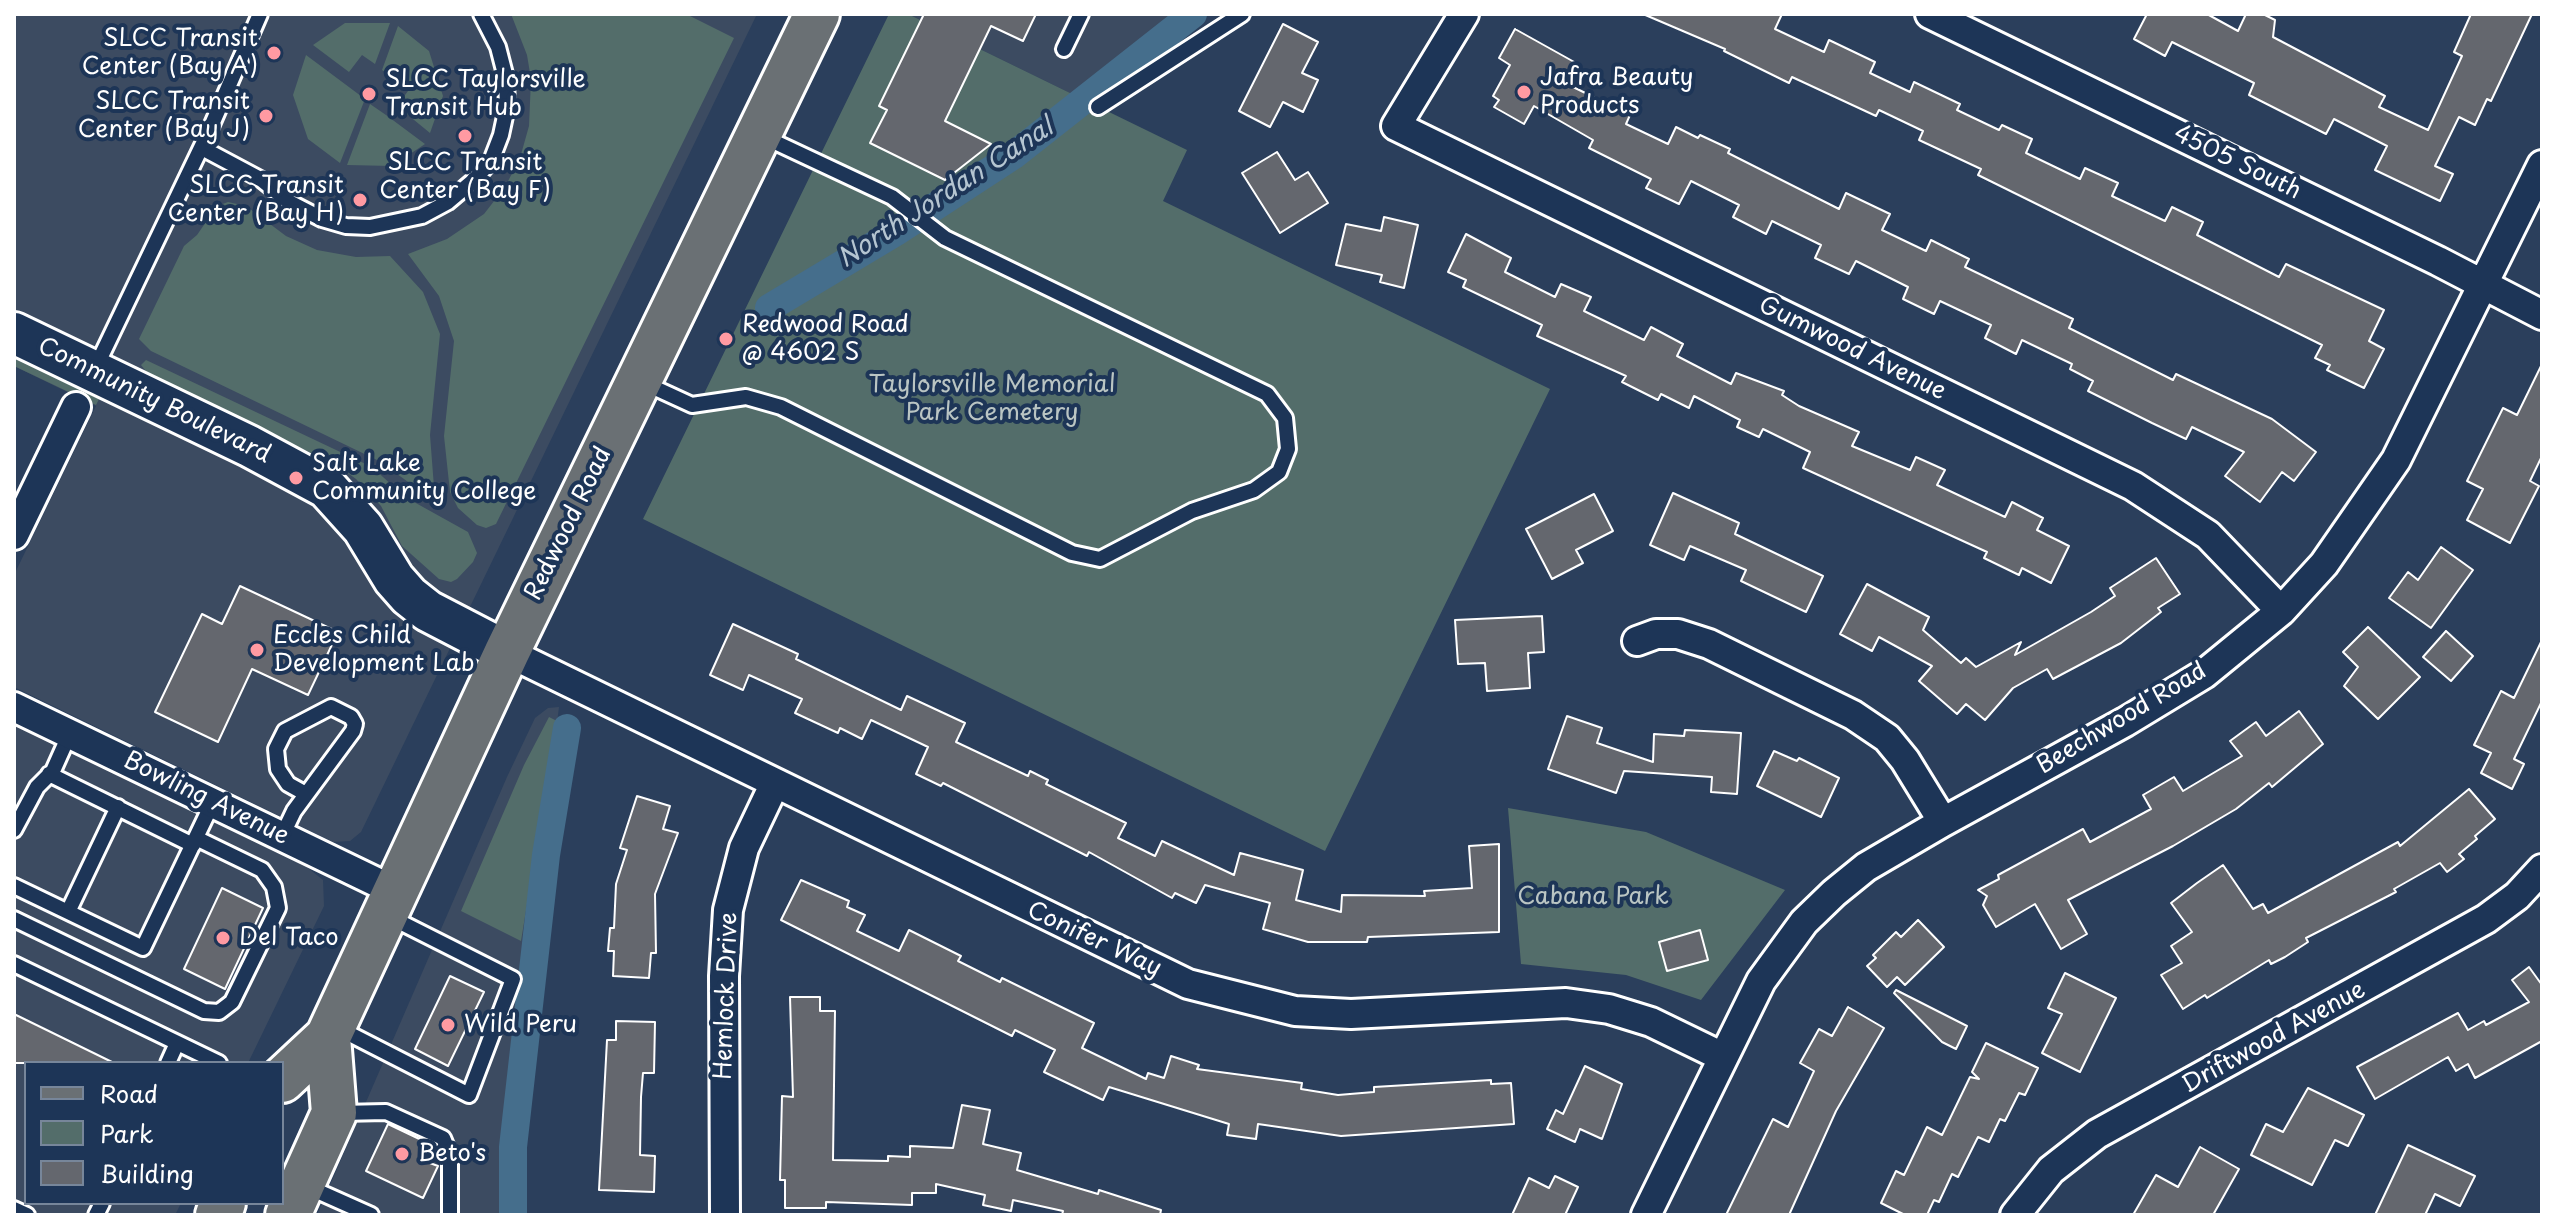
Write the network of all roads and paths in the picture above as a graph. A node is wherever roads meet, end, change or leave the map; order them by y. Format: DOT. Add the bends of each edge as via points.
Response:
graph roads {
  1 [pos="260,14"];
  2 [pos="481,14"];
  3 [pos="817,14"];
  4 [pos="1081,14"];
  5 [pos="1242,14"];
  6 [pos="1464,14"];
  7 [pos="1930,14"];
  8 [pos="1064,49"];
  9 [pos="1098,107"];
  10 [pos="758,134"];
  11 [pos="202,148"];
  12 [pos="2542,165"];
  13 [pos="2484,285"];
  14 [pos="2542,315"];
  15 [pos="14,333"];
  16 [pos="94,371"];
  17 [pos="639,380"];
  18 [pos="76,407"];
  19 [pos="14,535"];
  20 [pos="2281,611"];
  21 [pos="1637,641"];
  22 [pos="507,652"];
  23 [pos="14,707"];
  24 [pos="70,733"];
  25 [pos="49,774"];
  26 [pos="774,785"];
  27 [pos="306,794"];
  28 [pos="213,802"];
  29 [pos="118,807"];
  30 [pos="1943,822"];
  31 [pos="14,830"];
  32 [pos="282,836"];
  33 [pos="194,841"];
  34 [pos="2542,869"];
  35 [pos="14,886"];
  36 [pos="391,903"];
  37 [pos="68,912"];
  38 [pos="14,919"];
  39 [pos="14,964"];
  40 [pos="331,1031"];
  41 [pos="177,1043"];
  42 [pos="1723,1057"];
  43 [pos="169,1061"];
  44 [pos="215,1061"];
  45 [pos="284,1078"];
  46 [pos="334,1113"];
  47 [pos="295,1200"];
  48 [pos="14,1209"];
  49 [pos="27,1215"];
  50 [pos="371,1215"];
  51 [pos="450,1215"];
  52 [pos="725,1215"];
  53 [pos="1646,1215"];
  54 [pos="2015,1215"];
  1 -- 11 [label="lane"];
  2 -- 11 [label="lane" via="506,78 501,135 491,161 474,180 422,216 370,227 322,219"];
  3 -- 10 [label="main road, Redwood Road"];
  4 -- 8 [label="lane"];
  5 -- 9 [label="lane"];
  6 -- 20 [label="street, Gumwood Avenue" via="1396,126 2133,486 2208,535"];
  7 -- 13 [label="street, 4505 South"];
  10 -- 17 [label="main road, Redwood Road"];
  10 -- 17 [label="lane" via="904,206 945,238 1267,394 1285,418 1288,449 1279,472 1254,490 1192,511 1100,559 1072,553 781,407 746,397 692,405"];
  11 -- 16 [label="lane"];
  12 -- 13 [label="street, Beechwood Road"];
  13 -- 14 [label="street, 4505 South"];
  13 -- 20 [label="street, Beechwood Road" via="2396,460 2324,564"];
  15 -- 16 [label="street, Community Boulevard"];
  16 -- 22 [label="street, Community Boulevard" via="327,488 363,528 409,596"];
  17 -- 22 [label="main road, Redwood Road"];
  18 -- 19 [label="street"];
  20 -- 30 [label="street, Beechwood Road" via="2204,674"];
  21 -- 30 [label="street" via="1678,634 1709,644 1853,715 1887,738"];
  22 -- 26 [label="street, Conifer Way"];
  22 -- 36 [label="main road, Redwood Road"];
  23 -- 24 [label="street, Bowling Avenue"];
  24 -- 25 [label="lane"];
  24 -- 28 [label="street, Bowling Avenue"];
  25 -- 29 [label="lane"];
  25 -- 31 [label="lane"];
  26 -- 42 [label="street, Conifer Way" via="1138,962 1239,999 1295,1011 1351,1014 1566,1003 1651,1022"];
  26 -- 52 [label="street, Hemlock Drive" via="744,848 728,910"];
  27 -- 27 [label="lane" via="353,731 351,717 331,707 285,731 276,749 278,769 288,784"];
  27 -- 32 [label="lane"];
  28 -- 32 [label="street, Bowling Avenue"];
  28 -- 33 [label="lane"];
  29 -- 33 [label="lane"];
  29 -- 37 [label="lane"];
  30 -- 42 [label="street, Beechwood Road" via="1866,867 1804,922 1761,981"];
  32 -- 36 [label="street, Bowling Avenue"];
  33 -- 37 [label="lane" via="143,948"];
  33 -- 38 [label="lane" via="262,870 274,887 278,908 232,1002 219,1012 204,1011"];
  34 -- 54 [label="street, Driftwood Avenue" via="2486,919 2097,1134 2051,1170"];
  35 -- 37 [label="lane"];
  36 -- 40 [label="main road, Redwood Road"];
  36 -- 40 [label="lane" via="513,979 469,1095"];
  39 -- 41 [label="lane"];
  40 -- 45 [label="main road, Redwood Road"];
  40 -- 46 [label="main road, Redwood Road"];
  41 -- 43 [label="lane"];
  41 -- 44 [label="lane"];
  42 -- 53 [label="street, Beechwood Road"];
  46 -- 47 [label="main road, Redwood Road"];
  46 -- 51 [label="lane" via="386,1112 443,1138 450,1155"];
  47 -- 50 [label="lane"];
  48 -- 49 [label="lane"];
}
